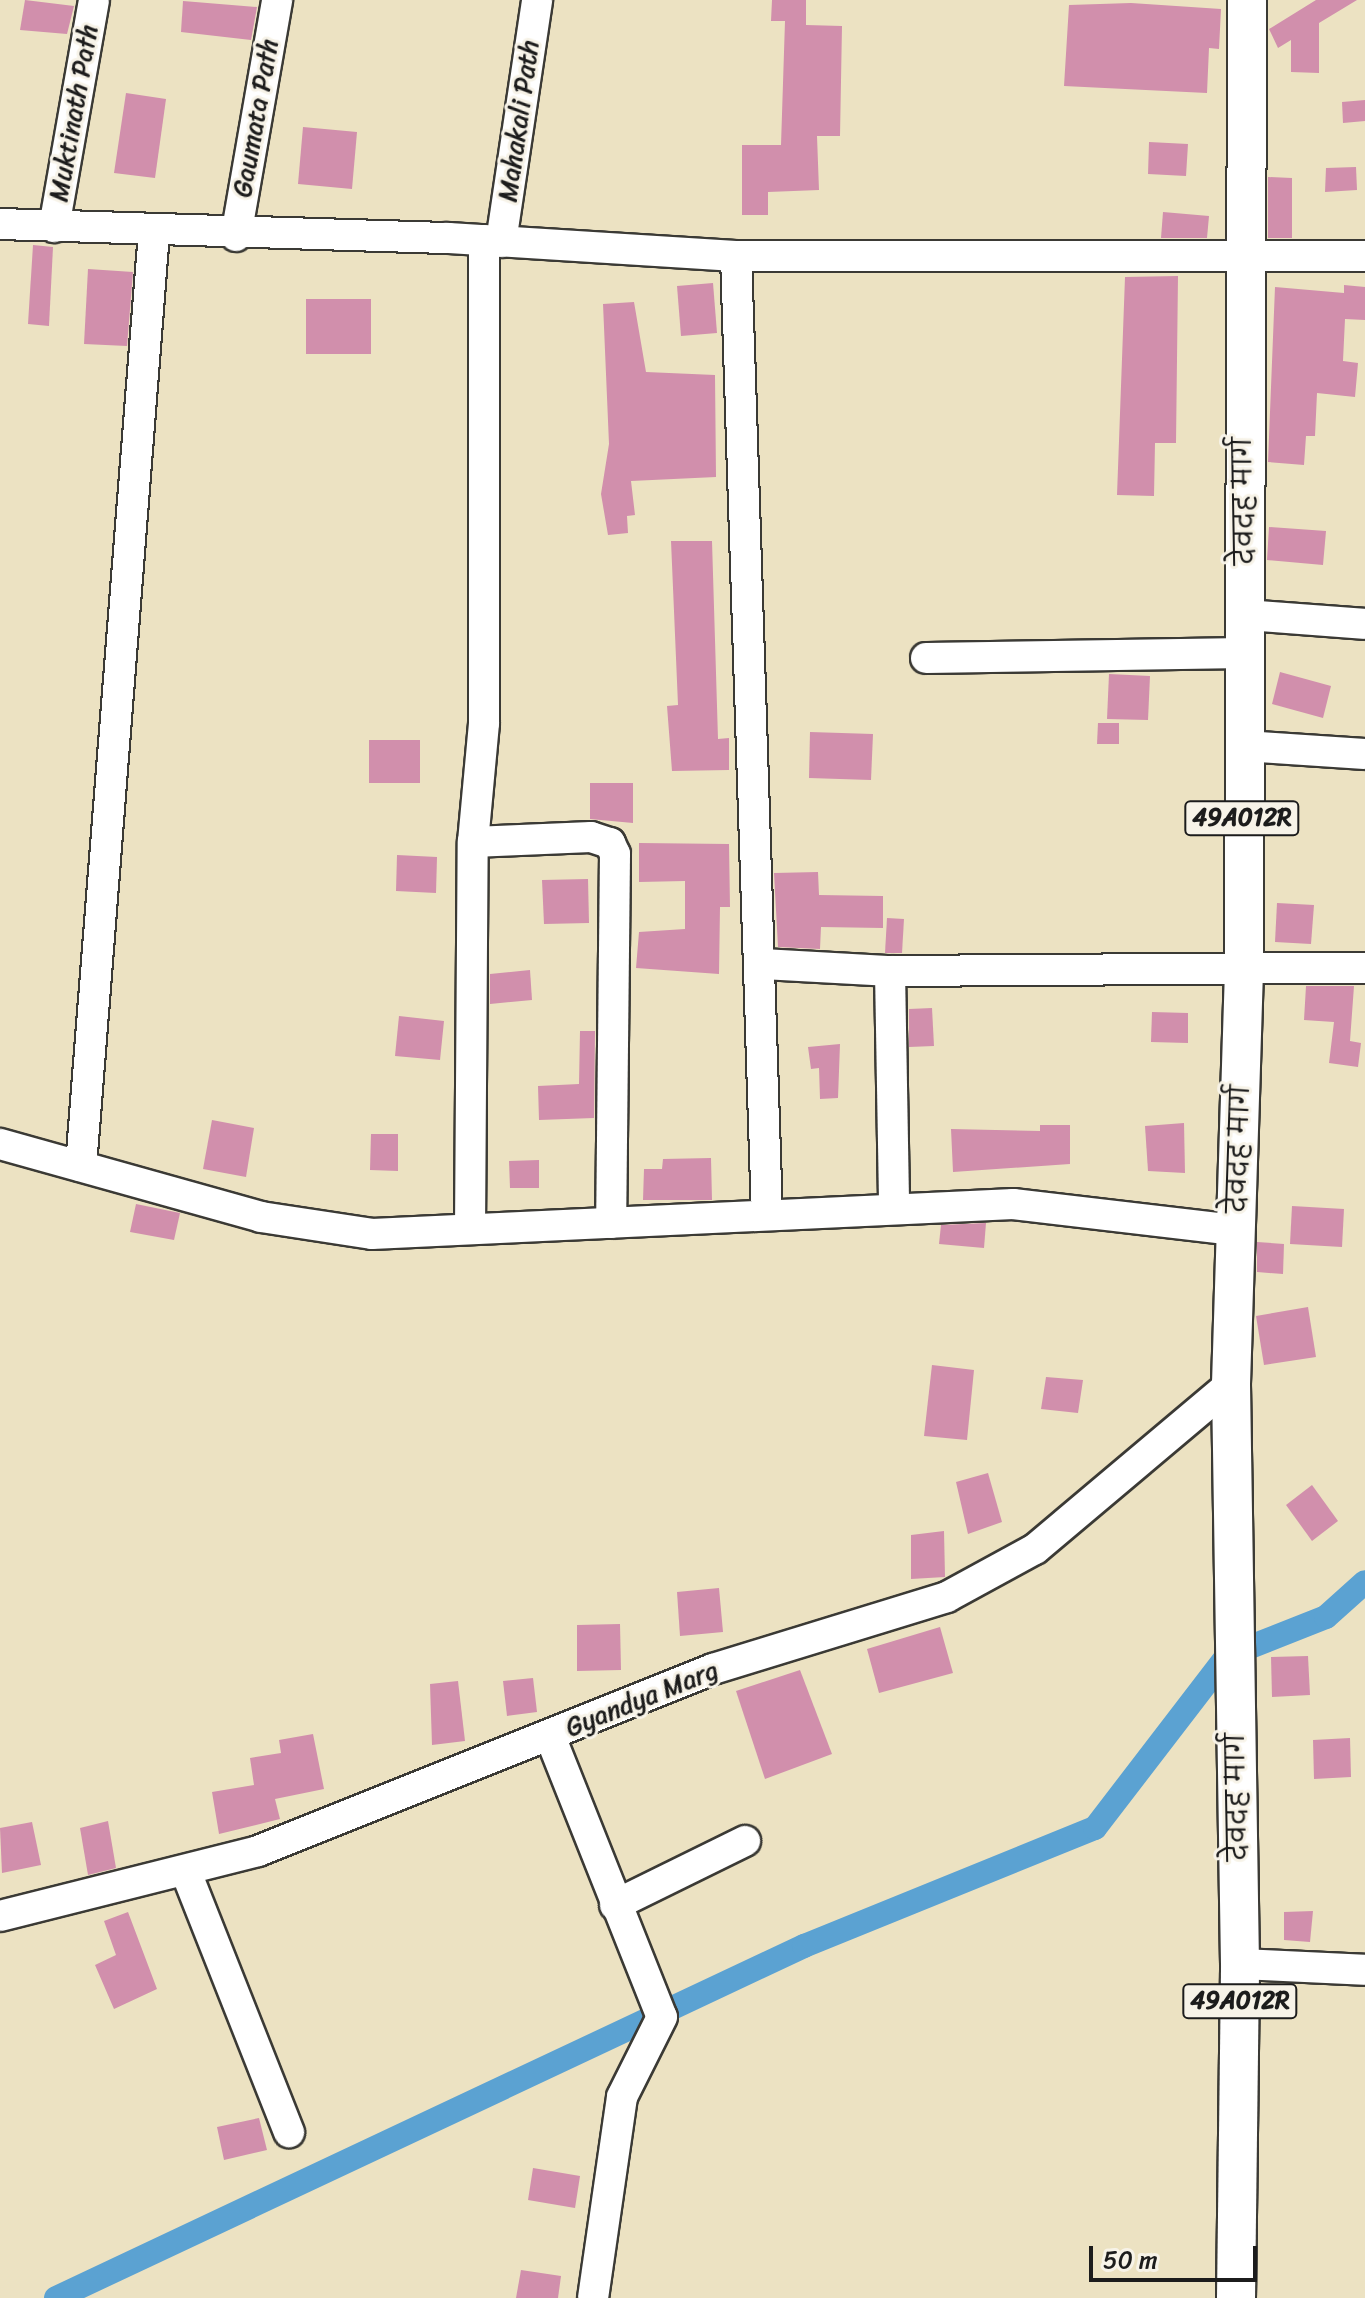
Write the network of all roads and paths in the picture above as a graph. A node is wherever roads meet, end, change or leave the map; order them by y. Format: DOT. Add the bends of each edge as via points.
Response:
graph roads {
  1 [pos="94,0"];
  2 [pos="277,0"];
  3 [pos="537,0"];
  4 [pos="1247,0"];
  5 [pos="0,224"];
  6 [pos="54,227"];
  7 [pos="154,232"];
  8 [pos="236,236"];
  9 [pos="492,241"];
  10 [pos="736,256"];
  11 [pos="1365,256"];
  12 [pos="1245,259"];
  13 [pos="1246,615"];
  14 [pos="1365,624"];
  15 [pos="1245,653"];
  16 [pos="926,658"];
  17 [pos="1244,746"];
  18 [pos="1365,754"];
  19 [pos="473,842"];
  20 [pos="764,964"];
  21 [pos="1365,968"];
  22 [pos="890,971"];
  23 [pos="1244,971"];
  24 [pos="0,1144"];
  25 [pos="81,1166"];
  26 [pos="894,1207"];
  27 [pos="767,1214"];
  28 [pos="611,1223"];
  29 [pos="470,1229"];
  30 [pos="1236,1230"];
  31 [pos="1231,1384"];
  32 [pos="550,1736"];
  33 [pos="745,1841"];
  34 [pos="186,1872"];
  35 [pos="615,1905"];
  36 [pos="0,1916"];
  37 [pos="1240,1964"];
  38 [pos="1365,1970"];
  39 [pos="289,2132"];
  40 [pos="593,2298"];
  41 [pos="1236,2298"];
  1 -- 6 [label="street, Muktinath Path"];
  2 -- 8 [label="street, Gaumata Path"];
  3 -- 9 [label="street, Mahakali Path"];
  4 -- 12 [label="main road, देवदह मार्ग / 49A012R"];
  5 -- 6 [label="street"];
  6 -- 7 [label="street"];
  7 -- 8 [label="street"];
  7 -- 25 [label="street"];
  8 -- 9 [label="street"];
  9 -- 10 [label="street"];
  9 -- 19 [label="street, Mahakali Path" via="484,723"];
  10 -- 12 [label="street"];
  10 -- 20 [label="street"];
  11 -- 12 [label="street"];
  12 -- 13 [label="main road, देवदह मार्ग / 49A012R"];
  13 -- 14 [label="street"];
  13 -- 15 [label="main road, देवदह मार्ग / 49A012R"];
  15 -- 16 [label="street"];
  15 -- 17 [label="main road, देवदह मार्ग / 49A012R"];
  17 -- 18 [label="street"];
  17 -- 23 [label="main road, देवदह मार्ग / 49A012R"];
  19 -- 28 [label="street" via="591,837 610,843 615,854"];
  19 -- 29 [label="street, Mahakali Path"];
  20 -- 22 [label="street"];
  20 -- 27 [label="street"];
  21 -- 23 [label="street" via="1281,964"];
  22 -- 23 [label="street"];
  22 -- 26 [label="street"];
  23 -- 30 [label="main road, देवदह मार्ग / 49A012R"];
  24 -- 25 [label="street"];
  25 -- 29 [label="street" via="193,1200 323,1228"];
  26 -- 27 [label="street"];
  26 -- 30 [label="street" via="1013,1204"];
  27 -- 28 [label="street"];
  28 -- 29 [label="street"];
  30 -- 31 [label="main road, देवदह मार्ग / 49A012R"];
  31 -- 32 [label="street, Gyandya Marg" via="1035,1549 947,1597 713,1669"];
  31 -- 37 [label="main road, देवदह मार्ग / 49A012R"];
  32 -- 34 [label="street, Gyandya Marg" via="258,1851"];
  32 -- 35 [label="street"];
  33 -- 35 [label="street"];
  34 -- 36 [label="street, Gyandya Marg"];
  34 -- 39 [label="street"];
  35 -- 40 [label="street" via="658,2006 622,2097"];
  37 -- 38 [label="street"];
  37 -- 41 [label="main road, देवदह मार्ग / 49A012R"];
}
